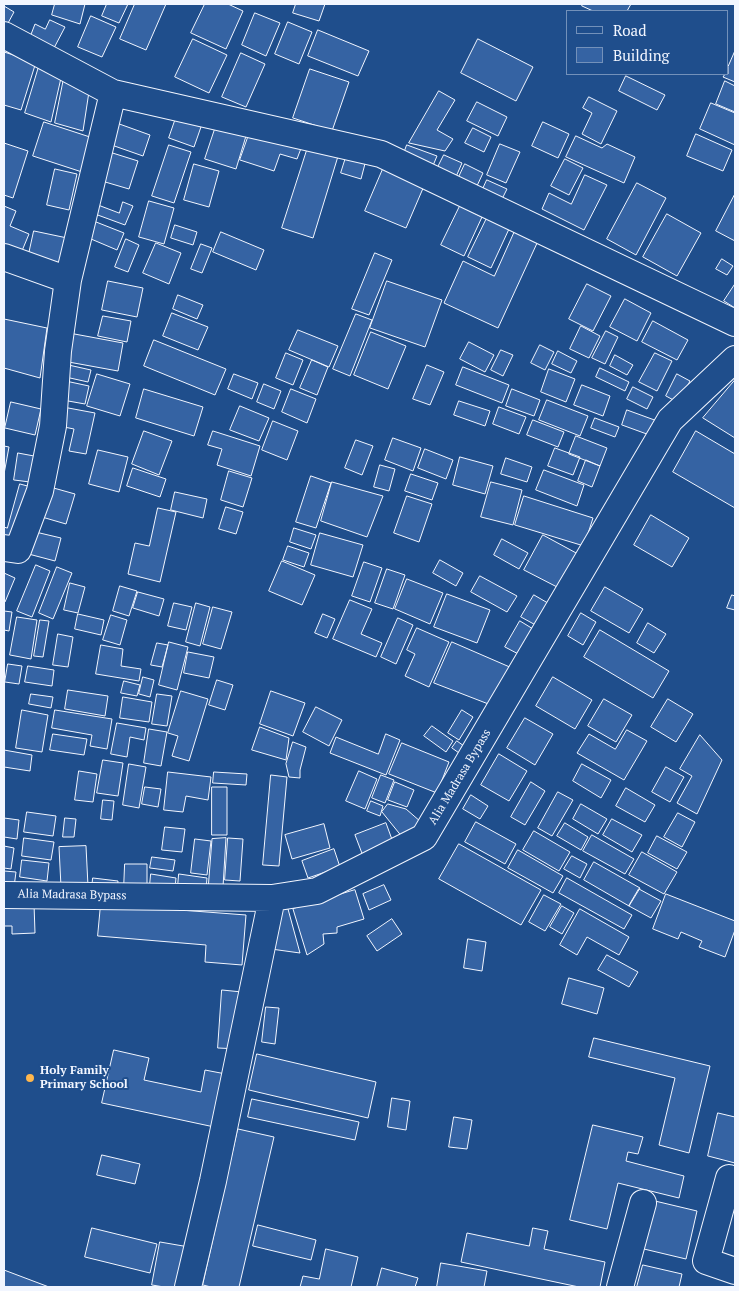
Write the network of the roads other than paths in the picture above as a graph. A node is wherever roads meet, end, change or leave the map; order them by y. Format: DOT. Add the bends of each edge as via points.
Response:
graph roads {
  1 [pos="4,35"];
  2 [pos="112,93"];
  3 [pos="4,257"];
  4 [pos="68,280"];
  5 [pos="735,323"];
  6 [pos="735,359"];
  7 [pos="4,548"];
  8 [pos="4,895"];
  9 [pos="272,898"];
  10 [pos="729,1178"];
  11 [pos="643,1203"];
  12 [pos="735,1271"];
  13 [pos="188,1287"];
  14 [pos="620,1287"];
  1 -- 2 [label="street"];
  2 -- 4 [label="street"];
  2 -- 5 [label="street" via="381,154"];
  3 -- 4 [label="street"];
  4 -- 7 [label="street" via="58,351 53,426 40,491 18,550"];
  6 -- 9 [label="street, Alia Madrasa Bypass" via="670,420 424,837 317,890"];
  8 -- 9 [label="street, Alia Madrasa Bypass"];
  9 -- 13 [label="street"];
  10 -- 12 [label="street" via="706,1261"];
  11 -- 14 [label="street"];
}
